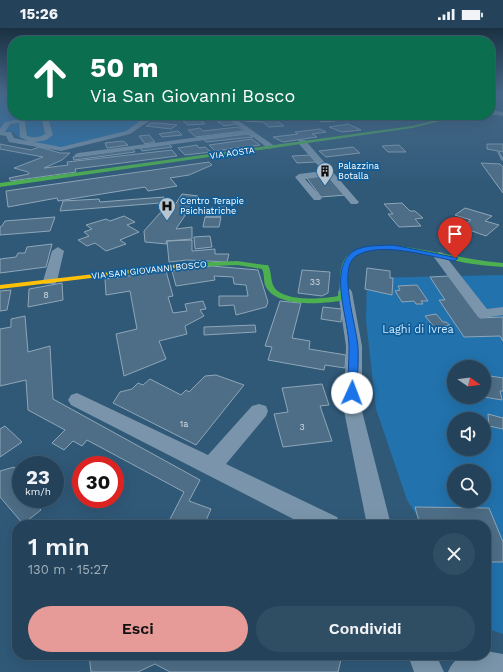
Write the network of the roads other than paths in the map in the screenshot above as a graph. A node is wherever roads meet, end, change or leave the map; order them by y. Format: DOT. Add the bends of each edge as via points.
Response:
graph roads {
  1 [pos="7,124"];
  2 [pos="22,124"];
  3 [pos="46,124"];
  4 [pos="141,124"];
  5 [pos="240,124"];
  6 [pos="429,124"];
  7 [pos="0,132"];
  8 [pos="251,132"];
  9 [pos="302,142"];
  10 [pos="272,147"];
  11 [pos="177,151"];
  12 [pos="498,152"];
  13 [pos="78,155"];
  14 [pos="503,160"];
  15 [pos="330,173"];
  16 [pos="0,185"];
  17 [pos="317,198"];
  18 [pos="354,202"];
  19 [pos="58,251"];
  20 [pos="439,256"];
  21 [pos="503,265"];
  22 [pos="50,281"];
  23 [pos="0,287"];
  24 [pos="345,292"];
  25 [pos="503,311"];
  26 [pos="77,400"];
  27 [pos="259,411"];
  28 [pos="211,466"];
  29 [pos="319,520"];
  30 [pos="378,520"];
  31 [pos="424,660"];
  32 [pos="503,669"];
  33 [pos="429,672"];
  34 [pos="463,672"];
  1 -- 7 [label="street"];
  2 -- 3 [label="street" via="24,137 38,140 49,135"];
  4 -- 7 [label="street" via="128,133 61,149 12,140 8,134"];
  5 -- 8 [label="street"];
  6 -- 9 [label="main road, VIA AOSTA"];
  8 -- 10 [label="street"];
  8 -- 11 [label="street"];
  9 -- 10 [label="main road, VIA AOSTA"];
  9 -- 15 [label="street"];
  10 -- 11 [label="main road, VIA AOSTA"];
  11 -- 13 [label="street"];
  11 -- 16 [label="main road, VIA AOSTA"];
  12 -- 14 [label="lane"];
  15 -- 17 [label="street" via="300,177"];
  15 -- 18 [label="street"];
  19 -- 22 [label="street"];
  20 -- 21 [label="main road"];
  20 -- 24 [label="main road" via="393,247 363,250 352,255 345,265"];
  20 -- 25 [label="street" via="483,314"];
  22 -- 23 [label="main road, VIA SAN GIOVANNI BOSCO"];
  22 -- 24 [label="main road, VIA SAN GIOVANNI BOSCO" via="204,263 237,263 265,267 268,271 270,289 283,297 334,301 341,298"];
  24 -- 30 [label="street" via="354,346 353,411"];
  26 -- 28 [label="street"];
  27 -- 28 [label="street"];
  28 -- 29 [label="street"];
  31 -- 33 [label="street"];
  32 -- 34 [label="street" via="472,665"];
}
